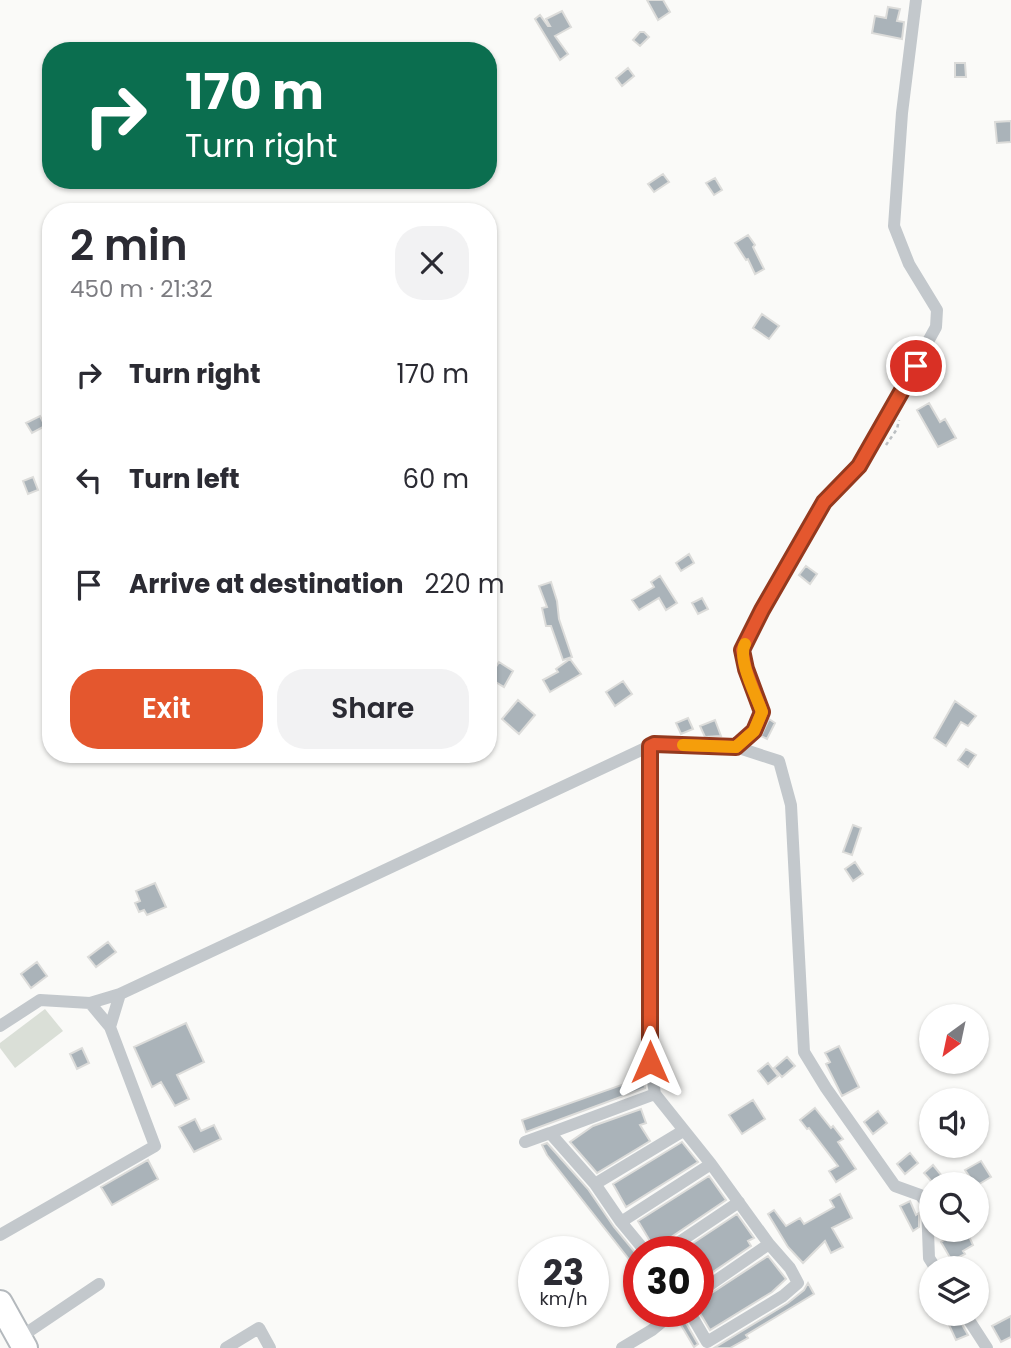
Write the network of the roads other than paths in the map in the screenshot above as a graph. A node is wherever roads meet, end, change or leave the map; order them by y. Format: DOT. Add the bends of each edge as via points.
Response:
graph roads {
  1 [pos="916,0"];
  2 [pos="650,746"];
  3 [pos="736,747"];
  4 [pos="120,994"];
  5 [pos="90,1003"];
  6 [pos="0,1026"];
  7 [pos="110,1027"];
  8 [pos="655,1094"];
  9 [pos="683,1131"];
  10 [pos="550,1132"];
  11 [pos="524,1142"];
  12 [pos="711,1164"];
  13 [pos="595,1184"];
  14 [pos="739,1202"];
  15 [pos="621,1222"];
  16 [pos="0,1235"];
  17 [pos="633,1236"];
  18 [pos="688,1236"];
  19 [pos="769,1244"];
  20 [pos="929,1256"];
  21 [pos="714,1282"];
  22 [pos="99,1284"];
  23 [pos="0,1303"];
  24 [pos="973,1326"];
  25 [pos="656,1327"];
  26 [pos="698,1327"];
  27 [pos="22,1343"];
  28 [pos="226,1348"];
  29 [pos="270,1348"];
  30 [pos="622,1348"];
  31 [pos="987,1348"];
  1 -- 3 [label="street" via="894,226 909,264 937,310 936,327 859,466 824,502 742,650 762,712 754,731"];
  2 -- 3 [label="street"];
  2 -- 4 [label="street"];
  2 -- 8 [label="street" via="650,1062"];
  3 -- 20 [label="street" via="779,761 791,805 804,1052 895,1185 920,1195 927,1203"];
  4 -- 5 [label="street"];
  4 -- 7 [label="street"];
  5 -- 6 [label="street" via="40,1000"];
  5 -- 7 [label="street"];
  7 -- 16 [label="street" via="155,1146"];
  8 -- 9 [label="street"];
  8 -- 10 [label="street"];
  9 -- 12 [label="street"];
  9 -- 13 [label="street"];
  10 -- 11 [label="street"];
  10 -- 13 [label="street"];
  12 -- 14 [label="street"];
  12 -- 15 [label="street"];
  13 -- 15 [label="street"];
  14 -- 18 [label="street"];
  14 -- 19 [label="street"];
  15 -- 17 [label="street"];
  19 -- 21 [label="street"];
  19 -- 26 [label="street" via="798,1283 707,1342"];
  22 -- 27 [label="street"];
  23 -- 27 [label="highway"];
  24 -- 31 [label="street"];
  25 -- 30 [label="street"];
  28 -- 29 [label="street" via="258,1328"];
}
